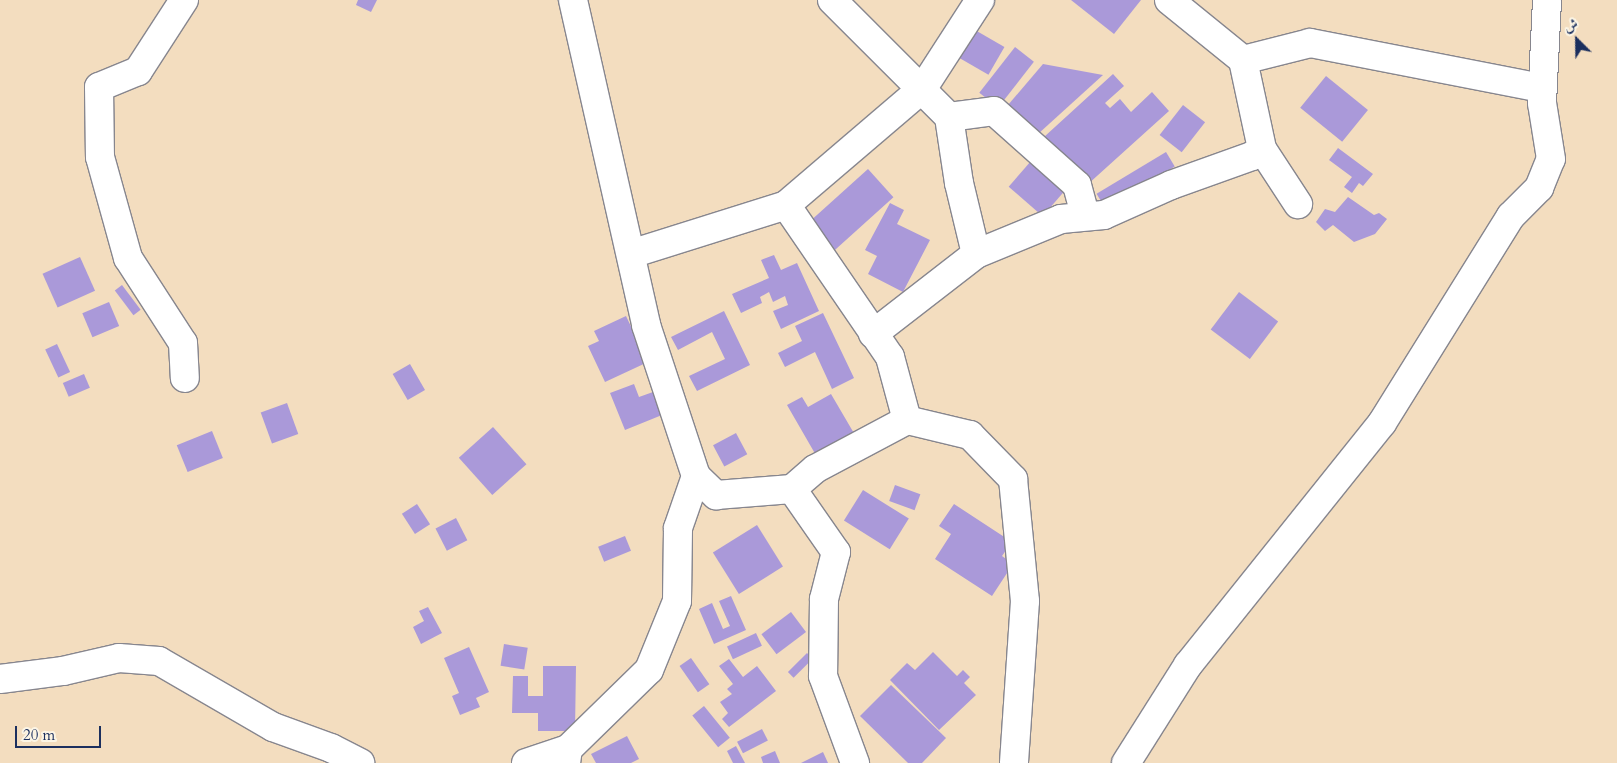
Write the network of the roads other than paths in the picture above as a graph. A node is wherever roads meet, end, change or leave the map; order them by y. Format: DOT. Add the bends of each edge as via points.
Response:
graph roads {
  1 [pos="184,0"];
  2 [pos="573,0"];
  3 [pos="833,0"];
  4 [pos="980,0"];
  5 [pos="1169,0"];
  6 [pos="1546,0"];
  7 [pos="1243,60"];
  8 [pos="923,88"];
  9 [pos="1542,88"];
  10 [pos="949,117"];
  11 [pos="1262,149"];
  12 [pos="1298,204"];
  13 [pos="786,205"];
  14 [pos="1085,215"];
  15 [pos="631,254"];
  16 [pos="976,254"];
  17 [pos="873,334"];
  18 [pos="185,378"];
  19 [pos="907,420"];
  20 [pos="696,476"];
  21 [pos="792,489"];
  22 [pos="0,679"];
  23 [pos="567,756"];
  24 [pos="360,763"];
  25 [pos="526,763"];
  26 [pos="855,763"];
  27 [pos="1014,763"];
  28 [pos="1126,763"];
  1 -- 18 [label="street" via="138,71 99,87 100,157 128,258 183,343"];
  2 -- 15 [label="street"];
  3 -- 8 [label="street"];
  4 -- 8 [label="street"];
  5 -- 7 [label="street"];
  6 -- 9 [label="street"];
  7 -- 9 [label="street" via="1310,43"];
  7 -- 11 [label="street"];
  8 -- 10 [label="street"];
  8 -- 13 [label="street"];
  9 -- 28 [label="street" via="1551,159 1539,188 1511,216 1382,423 1188,665"];
  10 -- 14 [label="street" via="994,111 1077,184"];
  10 -- 16 [label="street" via="959,183"];
  11 -- 12 [label="street"];
  11 -- 14 [label="street" via="1252,156 1171,185 1104,215"];
  13 -- 15 [label="street"];
  13 -- 17 [label="street"];
  14 -- 16 [label="street" via="1061,219"];
  15 -- 20 [label="street" via="646,325"];
  16 -- 17 [label="street"];
  17 -- 19 [label="street" via="890,358"];
  19 -- 21 [label="street" via="815,469"];
  19 -- 27 [label="street" via="970,435 1013,479 1025,600"];
  20 -- 21 [label="street" via="716,495"];
  20 -- 23 [label="street" via="678,528 677,601 649,670"];
  21 -- 26 [label="street" via="836,552 824,599 824,676"];
  22 -- 24 [label="street" via="63,671 119,658 159,662 273,727 331,748"];
  23 -- 25 [label="street"];
}
